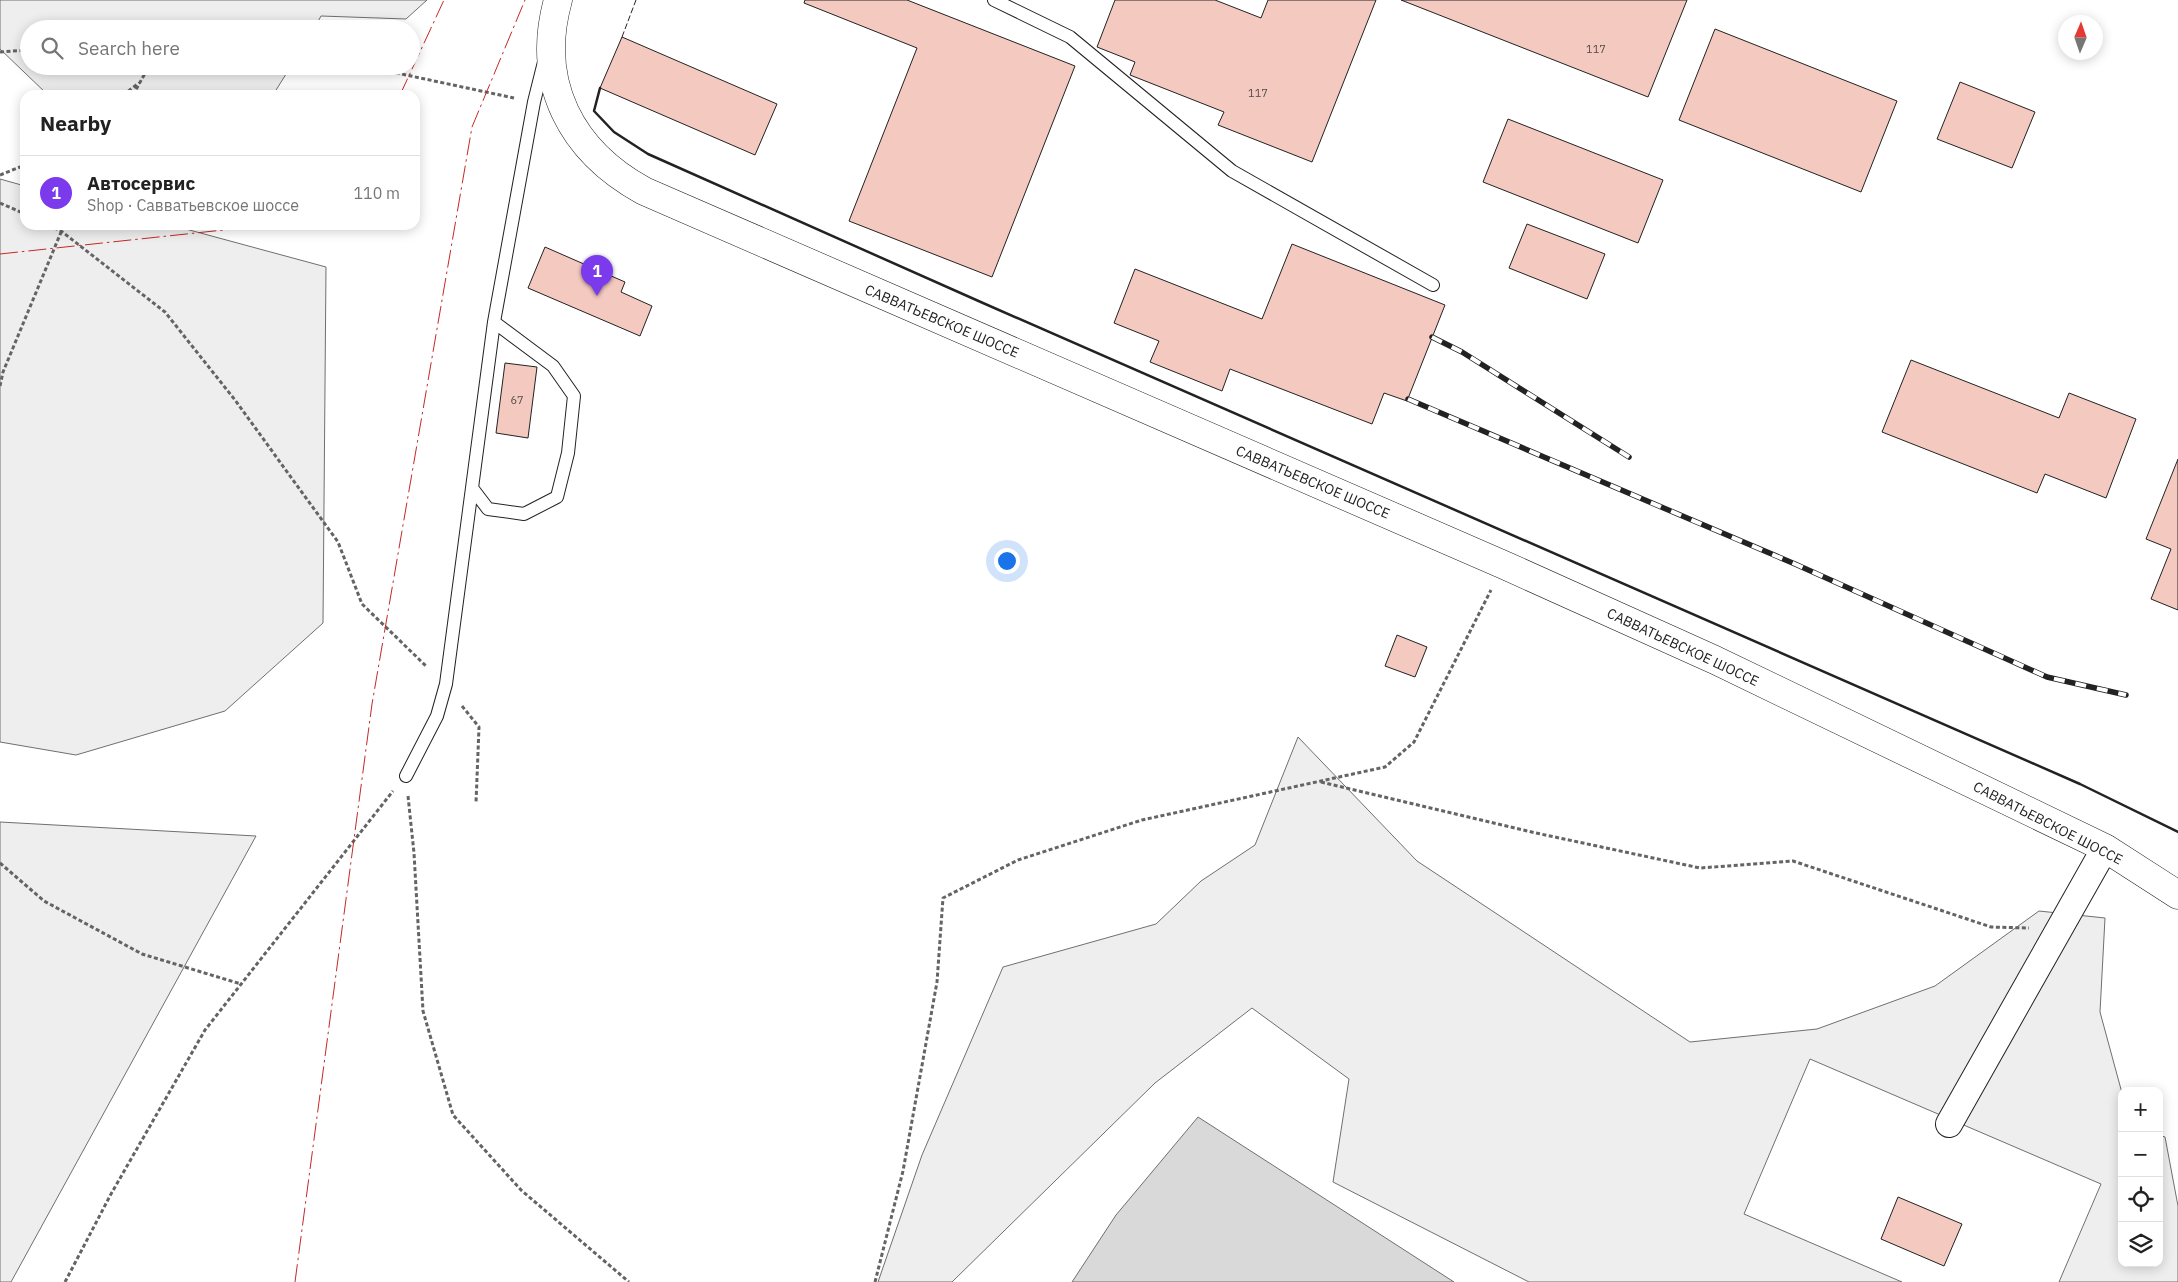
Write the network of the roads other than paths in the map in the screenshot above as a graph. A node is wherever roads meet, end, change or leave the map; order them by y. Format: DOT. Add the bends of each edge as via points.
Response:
graph roads {
  1 [pos="558,0"];
  2 [pos="994,0"];
  3 [pos="551,36"];
  4 [pos="1433,285"];
  5 [pos="494,322"];
  6 [pos="472,488"];
  7 [pos="406,776"];
  8 [pos="2105,848"];
  9 [pos="2178,895"];
  10 [pos="1949,1124"];
  1 -- 3 [label="main road, САВВАТЬЕВСКОЕ ШОССЕ"];
  2 -- 4 [label="lane" via="1070,37 1232,171"];
  3 -- 5 [label="lane" via="534,102"];
  3 -- 8 [label="main road, САВВАТЬЕВСКОЕ ШОССЕ" via="555,82 572,127 602,164 644,191 1504,565 1715,660"];
  5 -- 6 [label="lane"];
  5 -- 6 [label="lane" via="553,366 574,396 568,453 557,497 524,514 488,509"];
  6 -- 7 [label="lane" via="446,684 437,716"];
  8 -- 9 [label="main road, САВВАТЬЕВСКОЕ ШОССЕ"];
  8 -- 10 [label="street"];
}
